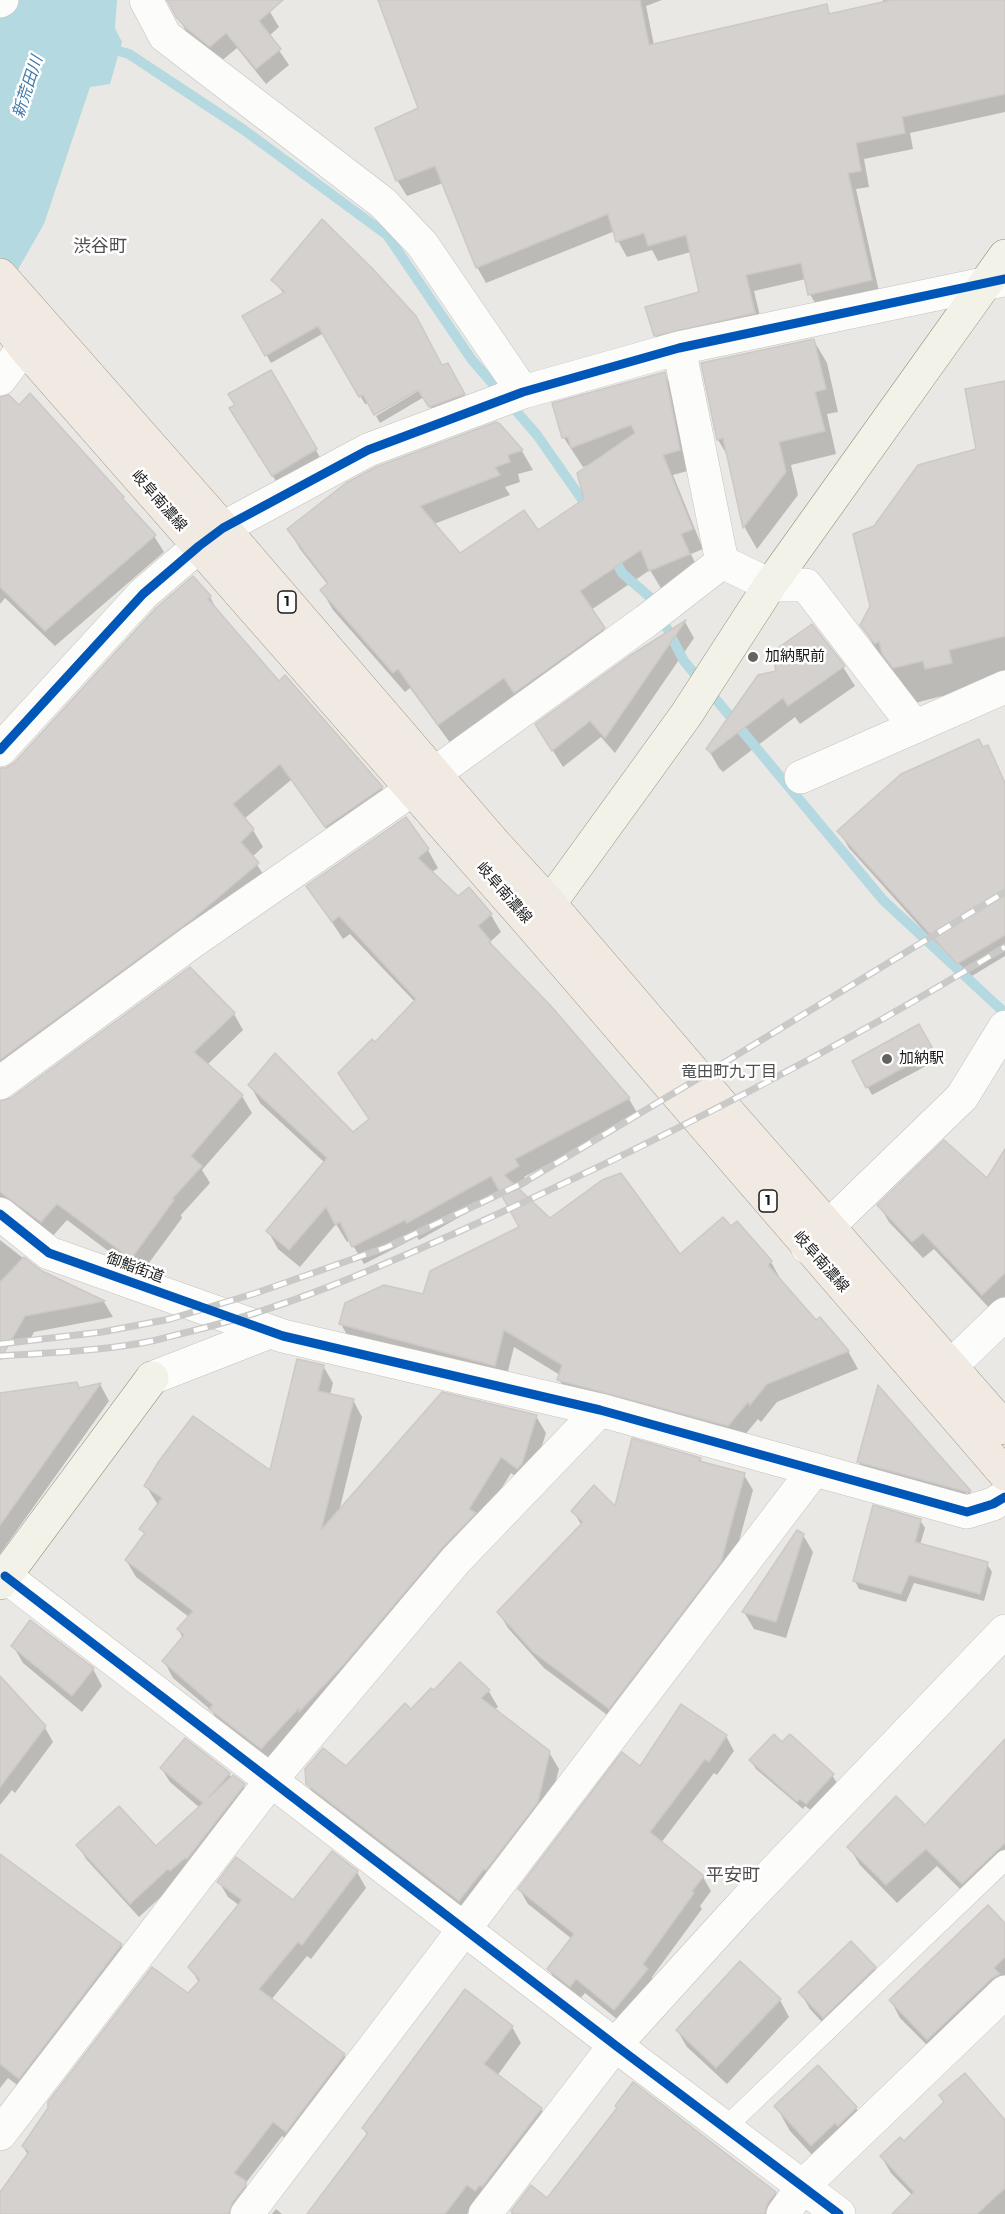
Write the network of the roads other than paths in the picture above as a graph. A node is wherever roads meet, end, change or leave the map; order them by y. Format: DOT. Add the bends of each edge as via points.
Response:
graph roads {
  1 [pos="146,0"];
  2 [pos="1005,256"];
  3 [pos="0,275"];
  4 [pos="995,282"];
  5 [pos="14,322"];
  6 [pos="679,348"];
  7 [pos="0,379"];
  8 [pos="508,398"];
  9 [pos="211,537"];
  10 [pos="722,562"];
  11 [pos="770,585"];
  12 [pos="1005,687"];
  13 [pos="915,727"];
  14 [pos="0,750"];
  15 [pos="801,777"];
  16 [pos="424,781"];
  17 [pos="541,915"];
  18 [pos="1005,1027"];
  19 [pos="0,1083"];
  20 [pos="0,1214"];
  21 [pos="818,1236"];
  22 [pos="1005,1314"];
  23 [pos="270,1332"];
  24 [pos="951,1366"];
  25 [pos="600,1410"];
  26 [pos="1005,1428"];
  27 [pos="813,1470"];
  28 [pos="1005,1474"];
  29 [pos="1005,1497"];
  30 [pos="5,1568"];
  31 [pos="1005,1631"];
  32 [pos="271,1780"];
  33 [pos="1005,1860"];
  34 [pos="464,1928"];
  35 [pos="1005,1992"];
  36 [pos="615,2045"];
  37 [pos="725,2128"];
  38 [pos="0,2134"];
  39 [pos="803,2186"];
  40 [pos="247,2214"];
  41 [pos="485,2214"];
  42 [pos="783,2214"];
  43 [pos="839,2214"];
  1 -- 8 [label="street" via="165,36 383,203 422,244"];
  2 -- 4 [label="street"];
  3 -- 5 [label="main road, 岐阜南濃線 / 1"];
  4 -- 6 [label="street"];
  4 -- 11 [label="street"];
  5 -- 7 [label="street"];
  5 -- 9 [label="main road, 岐阜南濃線 / 1"];
  5 -- 9 [label="main road, 岐阜南濃線 / 1"];
  6 -- 8 [label="street"];
  6 -- 10 [label="street"];
  8 -- 9 [label="street" via="369,450"];
  9 -- 14 [label="street" via="143,594"];
  9 -- 16 [label="main road, 岐阜南濃線 / 1"];
  10 -- 11 [label="street"];
  10 -- 16 [label="street"];
  11 -- 13 [label="street" via="806,585"];
  11 -- 17 [label="street" via="692,706"];
  12 -- 13 [label="street"];
  13 -- 15 [label="street"];
  16 -- 17 [label="main road, 岐阜南濃線 / 1"];
  16 -- 19 [label="street" via="192,942"];
  17 -- 21 [label="main road, 岐阜南濃線 / 1"];
  18 -- 21 [label="street" via="962,1097"];
  20 -- 23 [label="street, 御鮨街道" via="49,1253"];
  21 -- 24 [label="main road, 岐阜南濃線 / 1"];
  21 -- 28 [label="main road, 岐阜南濃線 / 1"];
  22 -- 24 [label="street"];
  23 -- 25 [label="street, 御鮨街道"];
  23 -- 30 [label="street" via="152,1378"];
  24 -- 26 [label="main road, 岐阜南濃線 / 1"];
  25 -- 27 [label="street, 御鮨街道"];
  25 -- 32 [label="street" via="456,1560"];
  27 -- 29 [label="street, 御鮨街道" via="966,1512"];
  27 -- 34 [label="street"];
  30 -- 32 [label="street"];
  31 -- 36 [label="street" via="743,1904"];
  32 -- 34 [label="street"];
  32 -- 38 [label="street"];
  33 -- 37 [label="lane"];
  34 -- 36 [label="street"];
  34 -- 40 [label="street"];
  35 -- 39 [label="street"];
  36 -- 37 [label="street"];
  36 -- 41 [label="street"];
  37 -- 39 [label="street"];
  39 -- 42 [label="street"];
  39 -- 43 [label="street"];
}
